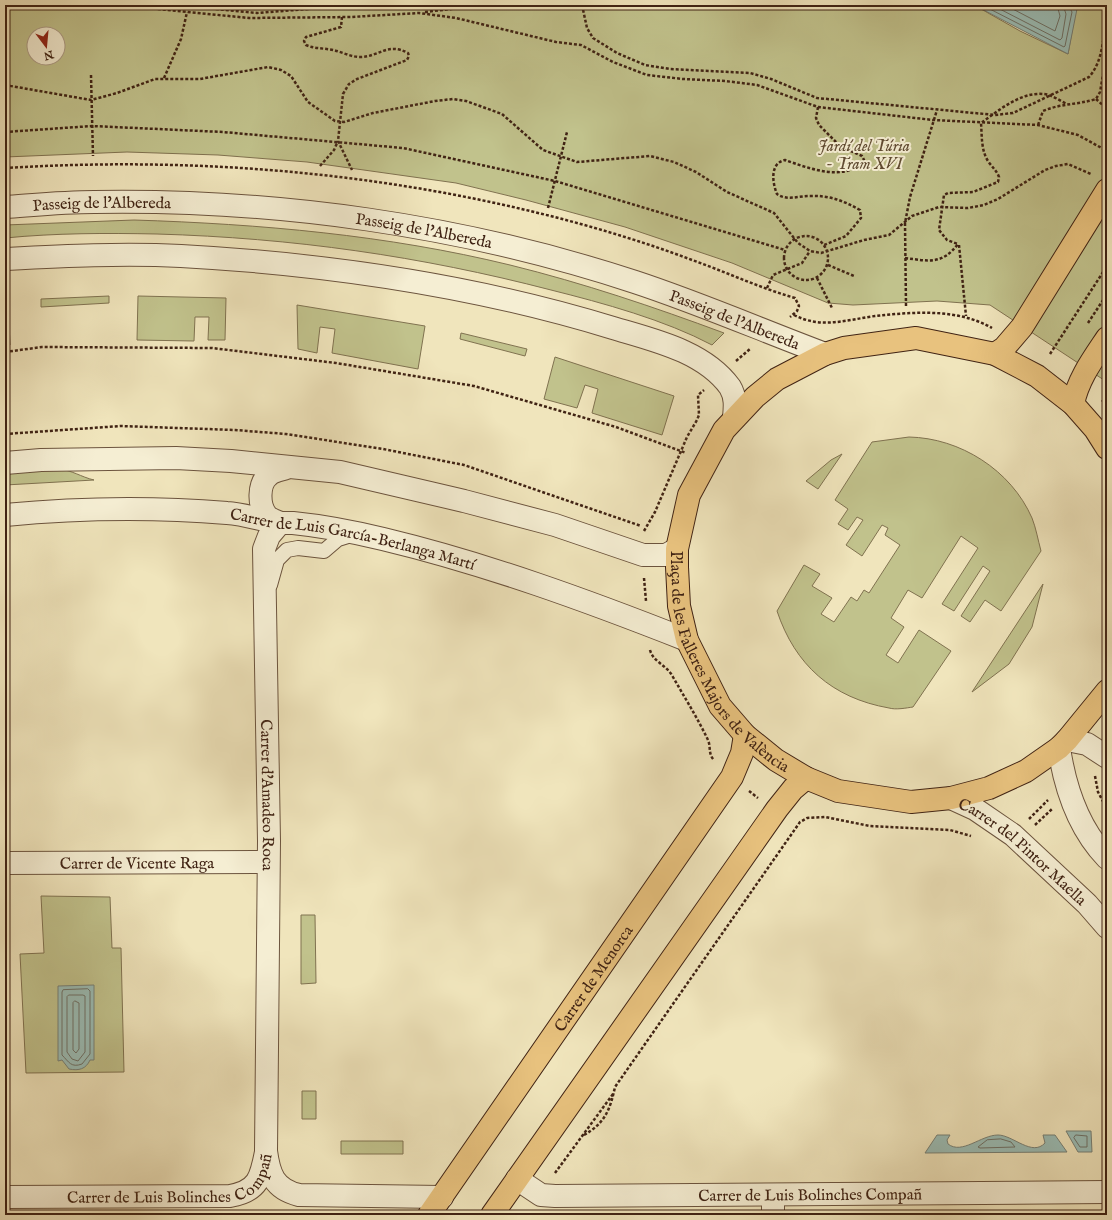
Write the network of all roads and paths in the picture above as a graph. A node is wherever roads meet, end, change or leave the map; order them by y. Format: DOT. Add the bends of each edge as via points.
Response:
graph roads {
  1 [pos="21,5"];
  2 [pos="118,5"];
  3 [pos="176,5"];
  4 [pos="359,5"];
  5 [pos="486,5"];
  6 [pos="582,5"];
  7 [pos="5,6"];
  8 [pos="1107,9"];
  9 [pos="187,12"];
  10 [pos="419,12"];
  11 [pos="342,17"];
  12 [pos="1107,52"];
  13 [pos="91,75"];
  14 [pos="164,78"];
  15 [pos="5,85"];
  16 [pos="1049,96"];
  17 [pos="1096,99"];
  18 [pos="91,100"];
  19 [pos="1067,104"];
  20 [pos="818,107"];
  21 [pos="1107,109"];
  22 [pos="936,110"];
  23 [pos="993,114"];
  24 [pos="933,120"];
  25 [pos="340,122"];
  26 [pos="981,123"];
  27 [pos="1038,125"];
  28 [pos="92,126"];
  29 [pos="5,132"];
  30 [pos="567,132"];
  31 [pos="338,141"];
  32 [pos="1107,151"];
  33 [pos="92,156"];
  34 [pos="561,157"];
  35 [pos="320,166"];
  36 [pos="352,170"];
  37 [pos="555,181"];
  38 [pos="1100,182"];
  39 [pos="5,207"];
  40 [pos="942,207"];
  41 [pos="548,208"];
  42 [pos="905,223"];
  43 [pos="794,239"];
  44 [pos="824,244"];
  45 [pos="958,244"];
  46 [pos="785,250"];
  47 [pos="810,251"];
  48 [pos="828,251"];
  49 [pos="905,258"];
  50 [pos="5,259"];
  51 [pos="828,265"];
  52 [pos="1107,266"];
  53 [pos="786,269"];
  54 [pos="854,276"];
  55 [pos="817,278"];
  56 [pos="767,288"];
  57 [pos="906,306"];
  58 [pos="832,308"];
  59 [pos="966,316"];
  60 [pos="769,333"];
  61 [pos="1107,338"];
  62 [pos="5,352"];
  63 [pos="825,354"];
  64 [pos="995,354"];
  65 [pos="1050,354"];
  66 [pos="720,376"];
  67 [pos="1073,404"];
  68 [pos="734,417"];
  69 [pos="1107,448"];
  70 [pos="680,451"];
  71 [pos="707,461"];
  72 [pos="5,463"];
  73 [pos="286,468"];
  74 [pos="5,515"];
  75 [pos="630,522"];
  76 [pos="280,523"];
  77 [pos="641,526"];
  78 [pos="356,534"];
  79 [pos="643,538"];
  80 [pos="678,549"];
  81 [pos="264,606"];
  82 [pos="687,640"];
  83 [pos="650,649"];
  84 [pos="1107,691"];
  85 [pos="745,735"];
  86 [pos="1063,744"];
  87 [pos="717,763"];
  88 [pos="1100,763"];
  89 [pos="806,778"];
  90 [pos="747,790"];
  91 [pos="950,798"];
  92 [pos="759,799"];
  93 [pos="1049,799"];
  94 [pos="1054,808"];
  95 [pos="1107,809"];
  96 [pos="1023,824"];
  97 [pos="1031,830"];
  98 [pos="973,837"];
  99 [pos="1107,858"];
  100 [pos="268,862"];
  101 [pos="5,863"];
  102 [pos="1107,927"];
  103 [pos="614,1093"];
  104 [pos="584,1135"];
  105 [pos="266,1151"];
  106 [pos="561,1166"];
  107 [pos="517,1179"];
  108 [pos="1107,1192"];
  109 [pos="442,1196"];
  110 [pos="5,1197"];
  111 [pos="773,1205"];
  112 [pos="429,1215"];
  113 [pos="492,1215"];
  1 -- 7 [label="path"];
  2 -- 9 [label="path"];
  3 -- 4 [label="path" via="257,13"];
  5 -- 10 [label="path"];
  6 -- 22 [label="path" via="587,28 593,38 617,53 645,65 670,69 750,73 817,98"];
  8 -- 16 [label="path" via="1100,56 1093,73"];
  9 -- 11 [label="path" via="249,18"];
  9 -- 14 [label="path" via="181,39"];
  10 -- 11 [label="path"];
  10 -- 20 [label="path" via="456,18 556,42 581,45 613,62 646,75 683,80 726,80 757,85"];
  11 -- 25 [label="path" via="341,27 306,37 306,45 352,56 365,56 396,48 408,52 409,56 407,60 349,84 343,94"];
  12 -- 17 [label="path" via="1100,92"];
  13 -- 18 [label="path"];
  14 -- 18 [label="path"];
  14 -- 25 [label="path" via="200,78 268,67 281,70 291,76 308,102 328,117"];
  15 -- 18 [label="path"];
  16 -- 19 [label="path"];
  16 -- 23 [label="path" via="1013,113"];
  16 -- 23 [label="path" via="1044,94 1014,101"];
  17 -- 19 [label="path" via="1078,105"];
  17 -- 21 [label="path"];
  18 -- 28 [label="path"];
  19 -- 27 [label="path" via="1043,111"];
  20 -- 24 [label="path"];
  20 -- 44 [label="path" via="816,118 819,126 840,146 862,156 864,160 859,166 834,172 821,171 785,160 776,165 773,178 777,194 783,198 831,197 860,210 861,218 846,236"];
  22 -- 23 [label="path"];
  22 -- 24 [label="path"];
  23 -- 26 [label="path"];
  24 -- 26 [label="path"];
  24 -- 42 [label="path"];
  25 -- 31 [label="path"];
  25 -- 34 [label="path" via="435,101 466,100 502,114 543,150"];
  26 -- 27 [label="path"];
  26 -- 40 [label="path" via="983,151 997,172 998,182 973,192 948,193 944,196"];
  27 -- 32 [label="path" via="1078,135"];
  28 -- 29 [label="path"];
  28 -- 31 [label="path"];
  28 -- 33 [label="path"];
  30 -- 34 [label="path"];
  31 -- 35 [label="path" via="334,150"];
  31 -- 36 [label="path"];
  31 -- 37 [label="path" via="403,148"];
  34 -- 37 [label="path"];
  34 -- 43 [label="path" via="577,162 588,162 650,156 674,162 696,172 727,192 774,213"];
  37 -- 41 [label="path"];
  37 -- 46 [label="path"];
  38 -- 40 [label="path" via="1068,164 1045,170 984,205 968,208"];
  38 -- 64 [label="main road" via="1022,327 1008,344"];
  39 -- 60 [label="street, Passeig de l'Albereda" via="93,202 233,206 334,215 410,227 493,243 634,281"];
  40 -- 42 [label="path" via="912,216"];
  40 -- 45 [label="path" via="939,230 942,236"];
  42 -- 48 [label="path" via="889,235"];
  42 -- 49 [label="path"];
  43 -- 44 [label="path" via="807,236"];
  43 -- 46 [label="path"];
  43 -- 47 [label="path"];
  44 -- 48 [label="path"];
  45 -- 49 [label="path" via="941,260"];
  45 -- 59 [label="path"];
  46 -- 53 [label="path" via="783,256"];
  47 -- 48 [label="path"];
  47 -- 53 [label="path" via="802,263"];
  48 -- 51 [label="path"];
  49 -- 57 [label="path"];
  50 -- 66 [label="street" via="86,254 180,256 328,268 395,278 514,300 559,312 678,349 696,358"];
  51 -- 54 [label="path"];
  51 -- 55 [label="path"];
  52 -- 65 [label="path"];
  53 -- 55 [label="path" via="790,274 803,280"];
  53 -- 56 [label="path" via="774,275"];
  55 -- 58 [label="path"];
  60 -- 63 [label="street, Passeig de l'Albereda"];
  60 -- 66 [label="path"];
  61 -- 67 [label="main road" via="1075,392"];
  62 -- 70 [label="path" via="42,347 212,348 336,363 474,386 616,427"];
  63 -- 64 [label="main road, Plaça de les Falleres Majors de València" via="844,348 916,338"];
  63 -- 68 [label="main road, Plaça de les Falleres Majors de València" via="777,379"];
  64 -- 67 [label="main road, Plaça de les Falleres Majors de València" via="1037,376"];
  66 -- 68 [label="street" via="731,389 736,402"];
  66 -- 70 [label="path" via="698,395 699,415"];
  67 -- 69 [label="main road, Plaça de les Falleres Majors de València" via="1095,429"];
  68 -- 71 [label="main road, Plaça de les Falleres Majors de València"];
  70 -- 71 [label="path"];
  70 -- 79 [label="path" via="655,512 644,530"];
  71 -- 80 [label="main road, Plaça de les Falleres Majors de València" via="689,495"];
  72 -- 73 [label="street" via="176,458"];
  73 -- 76 [label="street" via="269,474 263,482 260,497 262,509 268,517"];
  73 -- 80 [label="street" via="340,472 464,501 554,526 642,555 666,554"];
  74 -- 76 [label="street, Carrer de Luis García-Berlanga Martí" via="94,510 171,510 229,513"];
  75 -- 77 [label="path"];
  76 -- 78 [label="street, Carrer de Luis García-Berlanga Martí"];
  76 -- 81 [label="street, Carrer d'Amadeo Roca" via="269,536 264,549"];
  78 -- 81 [label="lane" via="338,539 324,551 298,548 287,550 278,560"];
  78 -- 82 [label="street, Carrer de Luis García-Berlanga Martí" via="532,582"];
  80 -- 82 [label="main road, Plaça de les Falleres Majors de València" via="676,567 679,606"];
  81 -- 100 [label="street, Carrer d'Amadeo Roca"];
  82 -- 85 [label="main road, Plaça de les Falleres Majors de València" via="720,706"];
  83 -- 87 [label="path" via="653,659 671,672 708,739 711,757"];
  84 -- 86 [label="main road, Plaça de les Falleres Majors de València"];
  85 -- 89 [label="main road, Plaça de les Falleres Majors de València" via="776,760"];
  85 -- 109 [label="main road, Carrer de Menorca" via="742,752 732,777"];
  86 -- 88 [label="street" via="1087,744"];
  86 -- 91 [label="main road, Plaça de les Falleres Majors de València" via="1026,771 995,785"];
  86 -- 99 [label="street" via="1066,785 1075,809 1086,832"];
  88 -- 95 [label="path" via="1098,792"];
  89 -- 91 [label="main road, Plaça de les Falleres Majors de València" via="838,791 911,802"];
  89 -- 107 [label="main road" via="777,809"];
  90 -- 92 [label="path"];
  91 -- 102 [label="street, Carrer del Pintor Maella" via="976,810 1013,836 1087,904"];
  93 -- 96 [label="path"];
  94 -- 97 [label="path"];
  98 -- 103 [label="path" via="950,830 888,828 825,817 807,818 800,822 615,1087"];
  100 -- 101 [label="street, Carrer de Vicente Raga"];
  100 -- 105 [label="street, Carrer d'Amadeo Roca"];
  103 -- 104 [label="path"];
  103 -- 104 [label="path" via="610,1108 597,1127"];
  104 -- 106 [label="path"];
  105 -- 109 [label="street, Carrer de Luis Bolinches Compañ" via="268,1165 274,1178 287,1192 299,1195"];
  105 -- 110 [label="street, Carrer de Luis Bolinches Compañ" via="259,1179 251,1190 230,1196"];
  107 -- 111 [label="street, Carrer de Luis Bolinches Compañ" via="541,1194 555,1196"];
  107 -- 113 [label="main road"];
  108 -- 111 [label="street, Carrer de Luis Bolinches Compañ"];
  109 -- 112 [label="main road, Carrer de Menorca"];
}
